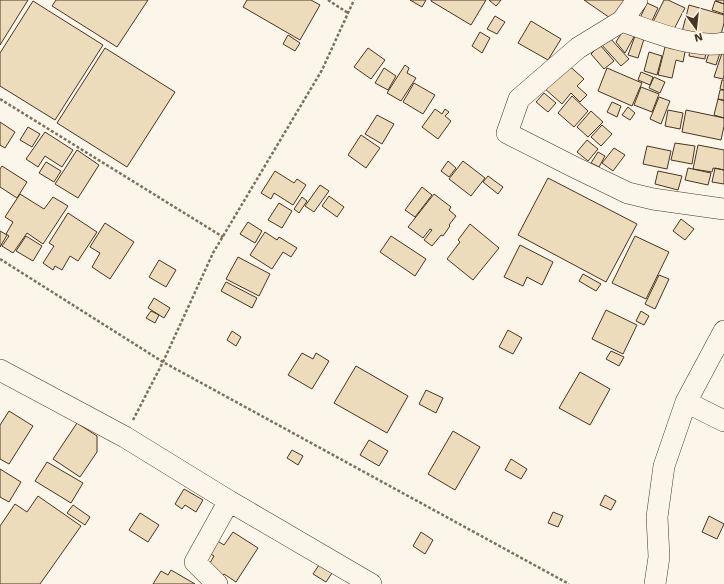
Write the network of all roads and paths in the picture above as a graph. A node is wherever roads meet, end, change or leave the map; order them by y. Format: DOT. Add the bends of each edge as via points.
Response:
graph roads {
  1 [pos="328,0"];
  2 [pos="354,0"];
  3 [pos="637,0"];
  4 [pos="348,13"];
  5 [pos="622,21"];
  6 [pos="724,43"];
  7 [pos="0,99"];
  8 [pos="724,209"];
  9 [pos="222,237"];
  10 [pos="0,259"];
  11 [pos="724,331"];
  12 [pos="162,362"];
  13 [pos="0,370"];
  14 [pos="686,402"];
  15 [pos="724,421"];
  16 [pos="125,437"];
  17 [pos="229,501"];
  18 [pos="217,584"];
  19 [pos="371,584"];
  20 [pos="569,584"];
  21 [pos="655,584"];
  1 -- 4 [label="path"];
  2 -- 4 [label="path"];
  3 -- 5 [label="street"];
  4 -- 9 [label="path" via="322,70"];
  5 -- 6 [label="street" via="681,40"];
  5 -- 8 [label="street" via="578,48 519,99 507,133 628,193"];
  7 -- 9 [label="path"];
  9 -- 12 [label="path"];
  10 -- 12 [label="path"];
  11 -- 14 [label="street"];
  12 -- 16 [label="path"];
  12 -- 20 [label="path"];
  13 -- 16 [label="street"];
  14 -- 15 [label="street"];
  14 -- 21 [label="street" via="664,466 657,517 659,557"];
  16 -- 17 [label="street"];
  17 -- 18 [label="street" via="195,562"];
  17 -- 19 [label="street"];
}
